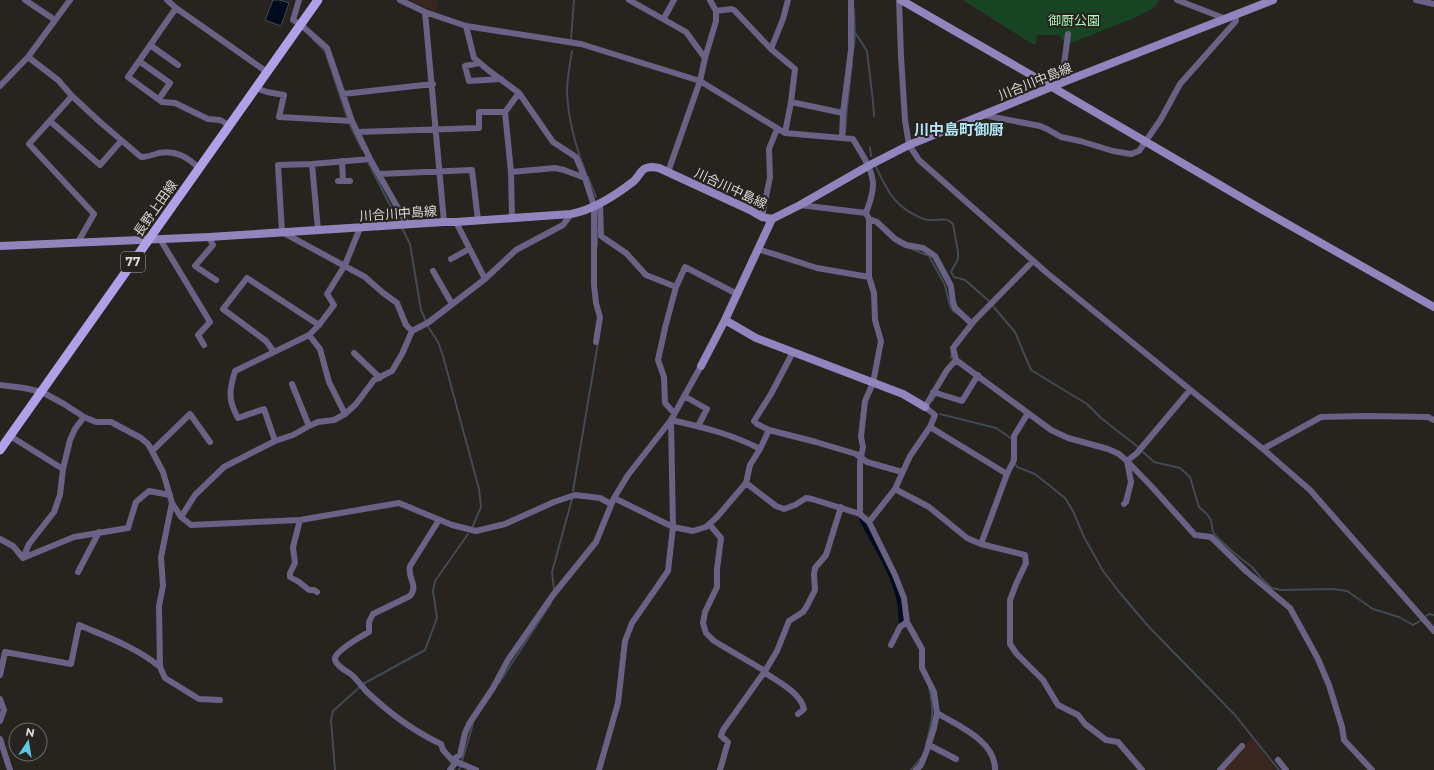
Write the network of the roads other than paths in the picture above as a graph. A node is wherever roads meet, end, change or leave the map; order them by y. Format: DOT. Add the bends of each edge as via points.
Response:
graph roads {
  1 [pos="25,0"];
  2 [pos="70,0"];
  3 [pos="167,0"];
  4 [pos="299,0"];
  5 [pos="318,0"];
  6 [pos="400,0"];
  7 [pos="629,0"];
  8 [pos="674,0"];
  9 [pos="710,0"];
  10 [pos="788,0"];
  11 [pos="851,0"];
  12 [pos="900,0"];
  13 [pos="1178,0"];
  14 [pos="1273,0"];
  15 [pos="1416,0"];
  16 [pos="1434,4"];
  17 [pos="176,8"];
  18 [pos="716,11"];
  19 [pos="425,12"];
  20 [pos="1235,15"];
  21 [pos="664,18"];
  22 [pos="1226,19"];
  23 [pos="55,20"];
  24 [pos="301,25"];
  25 [pos="466,26"];
  26 [pos="1068,34"];
  27 [pos="150,45"];
  28 [pos="771,49"];
  29 [pos="28,57"];
  30 [pos="705,58"];
  31 [pos="139,61"];
  32 [pos="479,63"];
  33 [pos="178,65"];
  34 [pos="267,72"];
  35 [pos="501,79"];
  36 [pos="700,81"];
  37 [pos="1066,81"];
  38 [pos="1,82"];
  39 [pos="432,84"];
  40 [pos="1052,86"];
  41 [pos="256,88"];
  42 [pos="519,93"];
  43 [pos="343,94"];
  44 [pos="72,96"];
  45 [pos="158,99"];
  46 [pos="791,102"];
  47 [pos="505,112"];
  48 [pos="843,113"];
  49 [pos="983,115"];
  50 [pos="352,121"];
  51 [pos="50,122"];
  52 [pos="229,125"];
  53 [pos="436,129"];
  54 [pos="777,129"];
  55 [pos="357,132"];
  56 [pos="784,133"];
  57 [pos="842,138"];
  58 [pos="121,141"];
  59 [pos="1146,141"];
  60 [pos="909,145"];
  61 [pos="370,159"];
  62 [pos="342,161"];
  63 [pos="312,164"];
  64 [pos="868,166"];
  65 [pos="199,168"];
  66 [pos="440,172"];
  67 [pos="511,172"];
  68 [pos="668,172"];
  69 [pos="379,174"];
  70 [pos="584,178"];
  71 [pos="350,181"];
  72 [pos="597,204"];
  73 [pos="800,205"];
  74 [pos="571,214"];
  75 [pos="868,216"];
  76 [pos="762,217"];
  77 [pos="512,218"];
  78 [pos="772,219"];
  79 [pos="478,220"];
  80 [pos="444,222"];
  81 [pos="456,222"];
  82 [pos="407,224"];
  83 [pos="360,228"];
  84 [pos="318,230"];
  85 [pos="282,232"];
  86 [pos="209,237"];
  87 [pos="160,239"];
  88 [pos="149,240"];
  89 [pos="78,242"];
  90 [pos="0,246"];
  91 [pos="469,249"];
  92 [pos="758,249"];
  93 [pos="451,259"];
  94 [pos="1033,261"];
  95 [pos="345,266"];
  96 [pos="433,271"];
  97 [pos="869,277"];
  98 [pos="485,279"];
  99 [pos="216,280"];
  100 [pos="676,287"];
  101 [pos="737,294"];
  102 [pos="452,304"];
  103 [pos="1434,307"];
  104 [pos="724,320"];
  105 [pos="972,324"];
  106 [pos="319,325"];
  107 [pos="412,331"];
  108 [pos="309,335"];
  109 [pos="596,342"];
  110 [pos="204,345"];
  111 [pos="274,352"];
  112 [pos="793,352"];
  113 [pos="354,353"];
  114 [pos="956,360"];
  115 [pos="701,366"];
  116 [pos="978,375"];
  117 [pos="380,378"];
  118 [pos="872,383"];
  119 [pos="292,384"];
  120 [pos="0,385"];
  121 [pos="1190,390"];
  122 [pos="42,392"];
  123 [pos="933,392"];
  124 [pos="684,396"];
  125 [pos="925,406"];
  126 [pos="1028,413"];
  127 [pos="346,414"];
  128 [pos="84,417"];
  129 [pos="672,417"];
  130 [pos="1434,420"];
  131 [pos="309,426"];
  132 [pos="698,426"];
  133 [pos="930,427"];
  134 [pos="769,430"];
  135 [pos="10,436"];
  136 [pos="275,441"];
  137 [pos="210,442"];
  138 [pos="1263,449"];
  139 [pos="0,450"];
  140 [pos="152,450"];
  141 [pos="760,450"];
  142 [pos="862,457"];
  143 [pos="1127,461"];
  144 [pos="63,469"];
  145 [pos="902,472"];
  146 [pos="1007,474"];
  147 [pos="746,483"];
  148 [pos="895,489"];
  149 [pos="170,495"];
  150 [pos="612,501"];
  151 [pos="172,503"];
  152 [pos="1124,504"];
  153 [pos="841,507"];
  154 [pos="860,514"];
  155 [pos="181,517"];
  156 [pos="300,520"];
  157 [pos="439,520"];
  158 [pos="869,522"];
  159 [pos="709,524"];
  160 [pos="674,527"];
  161 [pos="99,532"];
  162 [pos="0,539"];
  163 [pos="981,544"];
  164 [pos="23,558"];
  165 [pos="78,572"];
  166 [pos="317,592"];
  167 [pos="907,622"];
  168 [pos="1434,631"];
  169 [pos="891,645"];
  170 [pos="160,667"];
  171 [pos="765,671"];
  172 [pos="0,675"];
  173 [pos="0,699"];
  174 [pos="220,700"];
  175 [pos="798,714"];
  176 [pos="937,714"];
  177 [pos="0,720"];
  178 [pos="0,739"];
  179 [pos="929,745"];
  180 [pos="1242,746"];
  181 [pos="956,759"];
  182 [pos="1278,760"];
  183 [pos="454,761"];
  184 [pos="10,770"];
  185 [pos="450,770"];
  186 [pos="476,770"];
  187 [pos="599,770"];
  188 [pos="720,770"];
  189 [pos="916,770"];
  190 [pos="995,770"];
  191 [pos="1142,770"];
  192 [pos="1220,770"];
  193 [pos="1286,770"];
  194 [pos="1372,770"];
  1 -- 23 [label="street"];
  2 -- 23 [label="street"];
  3 -- 17 [label="street"];
  4 -- 24 [label="street" via="293,20"];
  5 -- 24 [label="main road, 長野上田線 / 77"];
  6 -- 19 [label="street"];
  7 -- 21 [label="street"];
  8 -- 21 [label="street"];
  9 -- 18 [label="street"];
  10 -- 28 [label="street"];
  11 -- 48 [label="street" via="852,50"];
  12 -- 40 [label="main road"];
  12 -- 60 [label="street" via="901,56"];
  13 -- 22 [label="street"];
  14 -- 20 [label="main road, 川合川中島線"];
  15 -- 16 [label="street"];
  17 -- 27 [label="street"];
  17 -- 34 [label="street"];
  18 -- 28 [label="street" via="734,10"];
  18 -- 30 [label="street" via="716,21"];
  19 -- 25 [label="street"];
  19 -- 39 [label="street"];
  20 -- 22 [label="main road, 川合川中島線"];
  20 -- 59 [label="street" via="1236,21 1180,84"];
  21 -- 30 [label="street" via="686,32"];
  22 -- 37 [label="main road, 川合川中島線"];
  23 -- 29 [label="street"];
  24 -- 34 [label="main road, 長野上田線 / 77"];
  24 -- 43 [label="street" via="326,48"];
  25 -- 32 [label="street" via="474,58"];
  25 -- 36 [label="street" via="581,44"];
  26 -- 37 [label="street" via="1064,66"];
  27 -- 31 [label="street"];
  27 -- 33 [label="street"];
  28 -- 46 [label="street" via="795,69"];
  29 -- 38 [label="street"];
  29 -- 44 [label="street" via="58,80"];
  30 -- 36 [label="street"];
  31 -- 45 [label="street" via="128,77"];
  31 -- 45 [label="street" via="170,83"];
  32 -- 35 [label="street"];
  32 -- 35 [label="street" via="465,66 469,81"];
  34 -- 41 [label="main road, 長野上田線 / 77"];
  35 -- 42 [label="street"];
  36 -- 54 [label="street"];
  36 -- 68 [label="street"];
  37 -- 40 [label="main road, 川合川中島線"];
  39 -- 43 [label="street"];
  39 -- 53 [label="street"];
  40 -- 49 [label="main road, 川合川中島線"];
  40 -- 59 [label="main road"];
  41 -- 50 [label="street" via="284,94 279,118"];
  41 -- 52 [label="main road, 長野上田線 / 77"];
  42 -- 47 [label="street"];
  42 -- 70 [label="street" via="553,142 576,158"];
  43 -- 50 [label="street"];
  44 -- 51 [label="street"];
  44 -- 58 [label="street"];
  45 -- 52 [label="street" via="162,102 175,103 208,119 220,120"];
  46 -- 48 [label="street"];
  46 -- 56 [label="street"];
  47 -- 53 [label="street" via="479,112 479,128"];
  47 -- 67 [label="street"];
  48 -- 57 [label="street"];
  49 -- 59 [label="street" via="1040,126 1066,138 1123,153 1139,151"];
  49 -- 60 [label="main road, 川合川中島線"];
  50 -- 55 [label="street"];
  51 -- 58 [label="street" via="100,166"];
  51 -- 89 [label="street" via="29,144 94,214"];
  52 -- 65 [label="main road, 長野上田線 / 77"];
  53 -- 55 [label="street"];
  53 -- 66 [label="street"];
  54 -- 56 [label="street"];
  54 -- 76 [label="street" via="769,149 770,177"];
  55 -- 61 [label="street"];
  56 -- 57 [label="street"];
  57 -- 64 [label="street" via="854,139"];
  58 -- 65 [label="street" via="141,156 171,152 180,154"];
  59 -- 103 [label="main road"];
  60 -- 64 [label="main road, 川合川中島線"];
  60 -- 94 [label="street" via="919,160"];
  61 -- 62 [label="street"];
  61 -- 69 [label="street"];
  62 -- 63 [label="street"];
  62 -- 71 [label="street" via="340,181"];
  63 -- 84 [label="street"];
  63 -- 85 [label="street" via="278,164"];
  64 -- 73 [label="main road, 川合川中島線"];
  64 -- 75 [label="street" via="873,185"];
  65 -- 88 [label="main road, 長野上田線 / 77"];
  66 -- 69 [label="street"];
  66 -- 79 [label="street" via="472,170"];
  66 -- 80 [label="street"];
  67 -- 70 [label="street" via="555,168"];
  67 -- 77 [label="street"];
  68 -- 72 [label="main road, 川合川中島線" via="651,167 644,170 634,180"];
  68 -- 76 [label="main road, 川合川中島線"];
  69 -- 82 [label="street"];
  70 -- 72 [label="street"];
  72 -- 74 [label="main road, 川合川中島線"];
  72 -- 100 [label="street" via="601,236 626,253 646,275"];
  72 -- 109 [label="street" via="594,286 600,317"];
  73 -- 75 [label="street"];
  73 -- 78 [label="main road, 川合川中島線"];
  74 -- 77 [label="main road, 川合川中島線"];
  74 -- 98 [label="street" via="563,225 516,250"];
  75 -- 97 [label="street"];
  75 -- 105 [label="street" via="906,246 923,248 935,256 951,286 955,308"];
  76 -- 78 [label="main road, 川合川中島線"];
  77 -- 79 [label="main road, 川合川中島線"];
  78 -- 92 [label="main road"];
  79 -- 81 [label="main road, 川合川中島線"];
  80 -- 81 [label="main road, 川合川中島線"];
  80 -- 82 [label="main road, 川合川中島線"];
  81 -- 91 [label="street"];
  82 -- 83 [label="main road, 川合川中島線"];
  83 -- 84 [label="main road, 川合川中島線"];
  83 -- 95 [label="street"];
  84 -- 85 [label="main road, 川合川中島線"];
  85 -- 86 [label="main road, 川合川中島線"];
  85 -- 95 [label="street"];
  86 -- 87 [label="main road, 川合川中島線"];
  86 -- 99 [label="street" via="213,245 195,266"];
  87 -- 88 [label="main road, 川合川中島線"];
  87 -- 110 [label="street" via="210,322 198,335"];
  88 -- 89 [label="main road, 川合川中島線"];
  88 -- 122 [label="main road, 長野上田線 / 77"];
  89 -- 90 [label="main road, 川合川中島線"];
  91 -- 93 [label="street"];
  91 -- 98 [label="street"];
  92 -- 97 [label="street" via="817,268"];
  92 -- 101 [label="main road"];
  94 -- 105 [label="street"];
  94 -- 121 [label="street"];
  95 -- 106 [label="street" via="327,294 334,304"];
  95 -- 107 [label="street" via="365,276 397,303 406,325"];
  96 -- 102 [label="street"];
  97 -- 118 [label="street" via="874,293 874,320 882,340"];
  98 -- 102 [label="street"];
  100 -- 101 [label="street" via="685,267"];
  100 -- 129 [label="street" via="658,360 664,377 665,403"];
  101 -- 104 [label="main road"];
  102 -- 107 [label="street" via="429,322"];
  104 -- 112 [label="main road" via="756,338"];
  104 -- 115 [label="main road"];
  105 -- 114 [label="street" via="953,348"];
  106 -- 108 [label="street"];
  106 -- 111 [label="street" via="247,278 223,308 266,341"];
  107 -- 117 [label="street" via="392,371"];
  108 -- 111 [label="street"];
  108 -- 127 [label="street" via="320,349 329,382"];
  111 -- 136 [label="street" via="235,371 230,395 232,407 238,418 264,409"];
  112 -- 118 [label="main road"];
  112 -- 134 [label="street" via="754,421"];
  113 -- 117 [label="street"];
  114 -- 116 [label="street"];
  114 -- 123 [label="street"];
  115 -- 124 [label="street"];
  116 -- 123 [label="street" via="962,401"];
  116 -- 126 [label="street"];
  117 -- 127 [label="street" via="374,380"];
  118 -- 125 [label="main road" via="903,394"];
  118 -- 142 [label="street" via="865,401 861,437"];
  119 -- 131 [label="street"];
  120 -- 122 [label="street"];
  121 -- 138 [label="street"];
  121 -- 143 [label="street" via="1138,453"];
  122 -- 128 [label="street"];
  122 -- 135 [label="main road, 長野上田線 / 77"];
  123 -- 125 [label="street"];
  124 -- 129 [label="street"];
  124 -- 132 [label="street" via="707,409"];
  125 -- 133 [label="street" via="935,415"];
  126 -- 143 [label="street" via="1051,430 1068,438 1108,449"];
  126 -- 146 [label="street" via="1014,436 1014,460"];
  127 -- 131 [label="street" via="334,420"];
  128 -- 140 [label="street" via="96,422 110,422 141,438"];
  128 -- 144 [label="street" via="70,440"];
  129 -- 132 [label="street"];
  129 -- 150 [label="street" via="628,475"];
  129 -- 160 [label="street"];
  130 -- 138 [label="street" via="1366,416 1321,417"];
  131 -- 136 [label="street"];
  132 -- 141 [label="street" via="730,435"];
  133 -- 145 [label="street"];
  133 -- 146 [label="street"];
  134 -- 141 [label="street"];
  134 -- 142 [label="street"];
  135 -- 139 [label="main road, 長野上田線 / 77"];
  135 -- 144 [label="street"];
  136 -- 155 [label="street" via="224,468 195,495"];
  137 -- 140 [label="street" via="190,414"];
  138 -- 168 [label="street" via="1310,490"];
  140 -- 149 [label="street" via="163,472"];
  141 -- 147 [label="street" via="750,465"];
  142 -- 145 [label="street" via="867,462"];
  142 -- 154 [label="street"];
  143 -- 152 [label="street" via="1131,482"];
  143 -- 194 [label="street" via="1195,535 1211,537 1290,608 1327,679 1344,740"];
  144 -- 164 [label="street" via="60,495 54,512 29,544"];
  145 -- 148 [label="street"];
  146 -- 163 [label="street"];
  147 -- 153 [label="street" via="776,506 784,509 806,498"];
  147 -- 159 [label="street"];
  148 -- 158 [label="street"];
  148 -- 163 [label="street" via="929,507 967,538"];
  149 -- 151 [label="street"];
  149 -- 161 [label="street" via="149,491 136,502 128,528"];
  150 -- 157 [label="street" via="575,495 505,524 476,531 452,526"];
  150 -- 160 [label="street"];
  150 -- 183 [label="street" via="596,542 553,595 508,660 469,724 460,755"];
  151 -- 155 [label="street"];
  151 -- 170 [label="street" via="161,557 163,586 158,606"];
  153 -- 154 [label="street"];
  153 -- 171 [label="street" via="826,555 814,574 815,590 803,612 790,621"];
  154 -- 158 [label="street"];
  155 -- 156 [label="street" via="191,525"];
  156 -- 157 [label="street" via="399,503"];
  156 -- 166 [label="street" via="293,548 295,563 290,577 309,590"];
  157 -- 183 [label="street" via="410,566 413,592 410,596 373,614 369,622 369,632 344,648 335,660 407,725 441,744 443,750"];
  158 -- 167 [label="street" via="904,598"];
  159 -- 160 [label="street" via="693,531"];
  159 -- 171 [label="street" via="721,538 717,587 705,612 703,623 706,634"];
  160 -- 187 [label="street" via="668,571 632,623 626,641 618,703"];
  161 -- 164 [label="street" via="74,536"];
  161 -- 165 [label="street"];
  162 -- 164 [label="street" via="13,546"];
  163 -- 191 [label="street" via="1025,555 1026,563 1010,600 1010,644 1016,653 1043,680 1058,705 1078,715 1085,724 1106,740 1118,742"];
  167 -- 169 [label="street" via="900,627"];
  167 -- 176 [label="street" via="922,649 922,668 934,692"];
  170 -- 172 [label="street" via="150,658 120,642 79,625 70,664 5,652"];
  170 -- 174 [label="street" via="164,678 199,699"];
  171 -- 175 [label="street" via="799,696 804,709"];
  171 -- 188 [label="street" via="723,730 721,736 728,742"];
  173 -- 177 [label="street" via="4,710"];
  176 -- 179 [label="street"];
  176 -- 190 [label="street" via="980,740 995,763"];
  178 -- 184 [label="street"];
  179 -- 181 [label="street"];
  179 -- 189 [label="street" via="921,765"];
  180 -- 192 [label="street"];
  182 -- 193 [label="street"];
  183 -- 185 [label="street"];
  183 -- 186 [label="street"];
}
